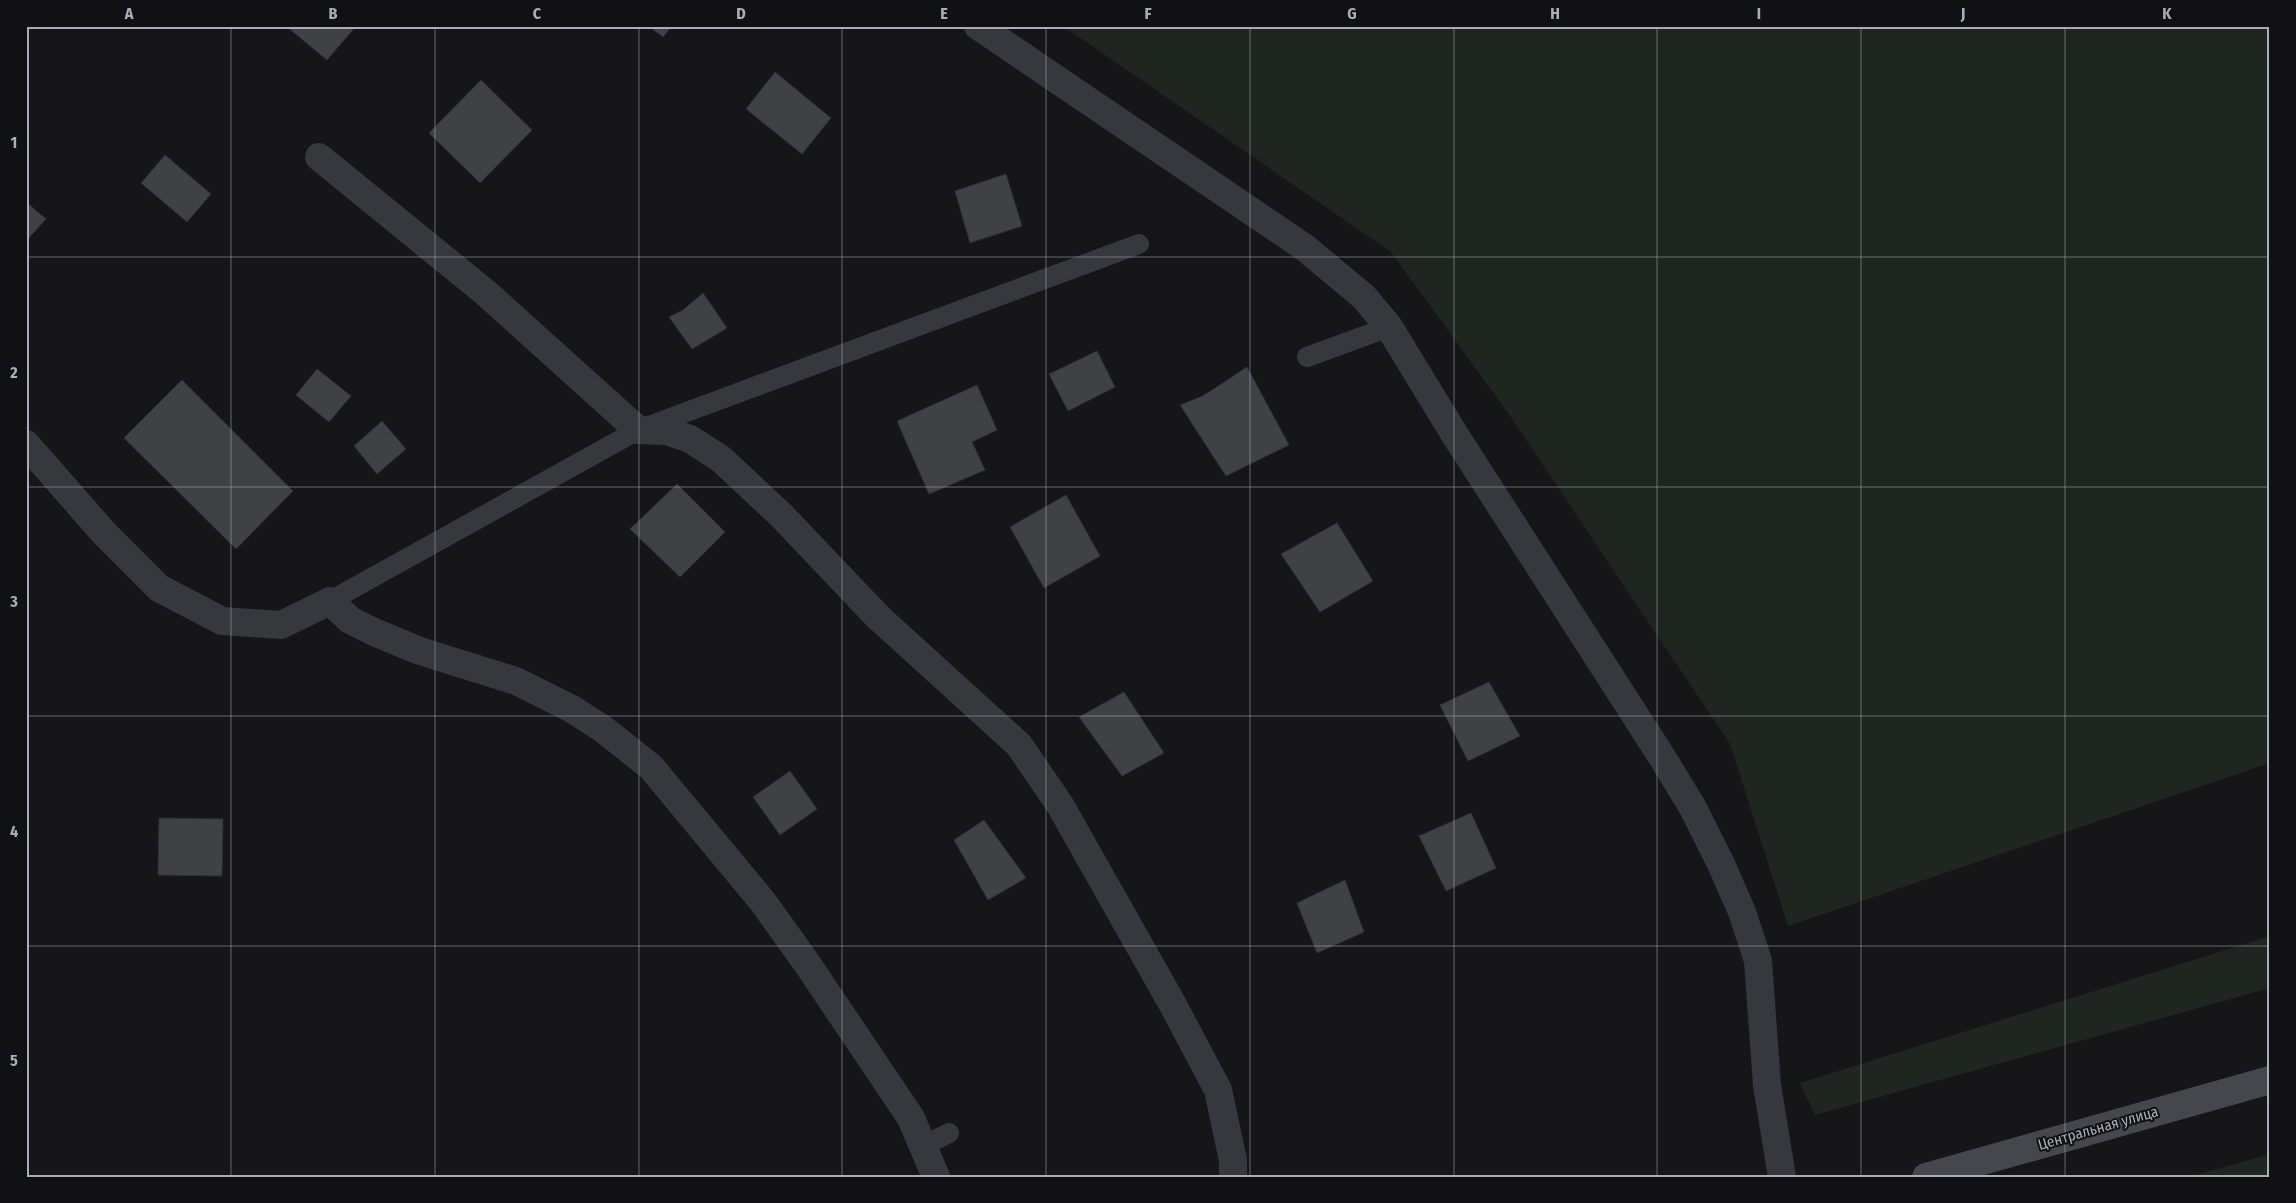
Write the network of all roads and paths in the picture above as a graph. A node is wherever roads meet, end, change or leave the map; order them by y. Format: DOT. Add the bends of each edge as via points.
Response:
graph roads {
  1 [pos="978,26"];
  2 [pos="319,157"];
  3 [pos="1138,244"];
  4 [pos="1389,327"];
  5 [pos="1307,357"];
  6 [pos="638,430"];
  7 [pos="26,444"];
  8 [pos="330,601"];
  9 [pos="2270,1080"];
  10 [pos="949,1133"];
  11 [pos="923,1146"];
  12 [pos="936,1177"];
  13 [pos="1234,1177"];
  14 [pos="1782,1177"];
  15 [pos="1926,1177"];
  1 -- 4 [label="street" via="1304,247 1364,297"];
  2 -- 6 [label="street" via="486,293"];
  3 -- 6 [label="lane"];
  4 -- 5 [label="lane"];
  4 -- 14 [label="street" via="1662,757 1693,808 1721,864 1742,912 1758,961 1768,1084"];
  6 -- 8 [label="lane"];
  6 -- 13 [label="street" via="667,431 690,439 721,459 782,516 878,617 1019,745 1064,813 1174,1005 1218,1090"];
  7 -- 8 [label="street" via="104,533 159,588 222,621 281,625"];
  8 -- 11 [label="street" via="350,620 374,632 420,651 516,681 572,709 651,767 763,902 801,954 911,1118"];
  9 -- 15 [label="main road, Центральная улица"];
  10 -- 11 [label="lane"];
  11 -- 12 [label="street"];
}
